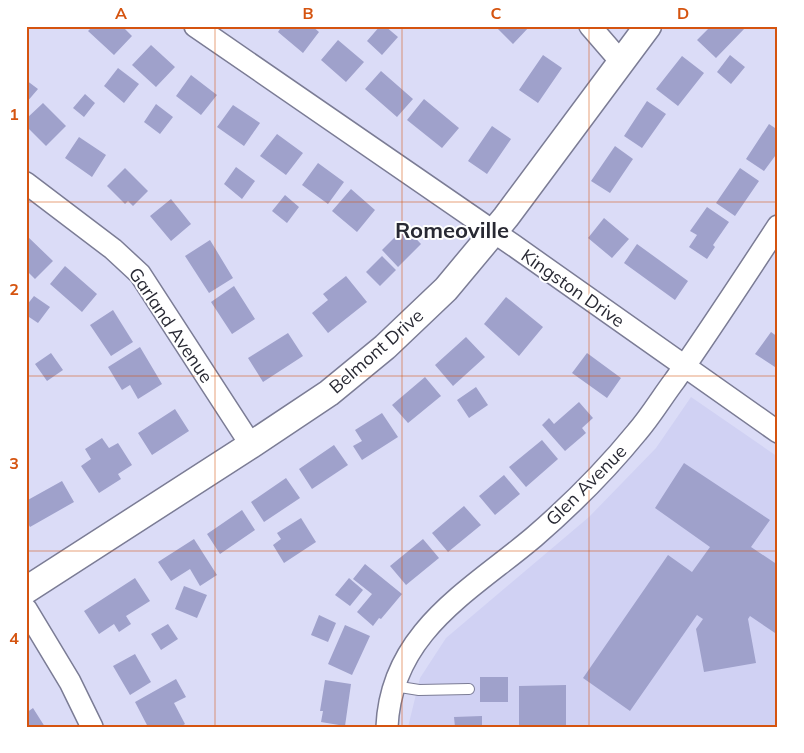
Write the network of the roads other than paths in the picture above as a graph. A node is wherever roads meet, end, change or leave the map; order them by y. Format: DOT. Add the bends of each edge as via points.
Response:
graph roads {
  1 [pos="195,26"];
  2 [pos="590,26"];
  3 [pos="648,26"];
  4 [pos="622,63"];
  5 [pos="26,183"];
  6 [pos="778,226"];
  7 [pos="493,232"];
  8 [pos="685,366"];
  9 [pos="778,432"];
  10 [pos="251,445"];
  11 [pos="26,590"];
  12 [pos="26,609"];
  13 [pos="394,686"];
  14 [pos="469,689"];
  15 [pos="92,727"];
  16 [pos="387,727"];
  1 -- 7 [label="street, Kingston Drive"];
  2 -- 4 [label="street"];
  3 -- 4 [label="street, Belmont Drive"];
  4 -- 7 [label="street, Belmont Drive"];
  5 -- 10 [label="street, Garland Avenue" via="114,249 140,274"];
  6 -- 8 [label="street, Glen Avenue"];
  7 -- 8 [label="street, Kingston Drive"];
  7 -- 10 [label="street, Belmont Drive" via="446,289 386,347 329,392"];
  8 -- 9 [label="street, Kingston Drive"];
  8 -- 13 [label="street, Glen Avenue" via="638,431 598,477 566,509 444,610 427,628"];
  10 -- 11 [label="street, Belmont Drive"];
  12 -- 15 [label="street" via="70,682"];
  13 -- 14 [label="lane" via="419,690"];
  13 -- 16 [label="street, Glen Avenue"];
}
